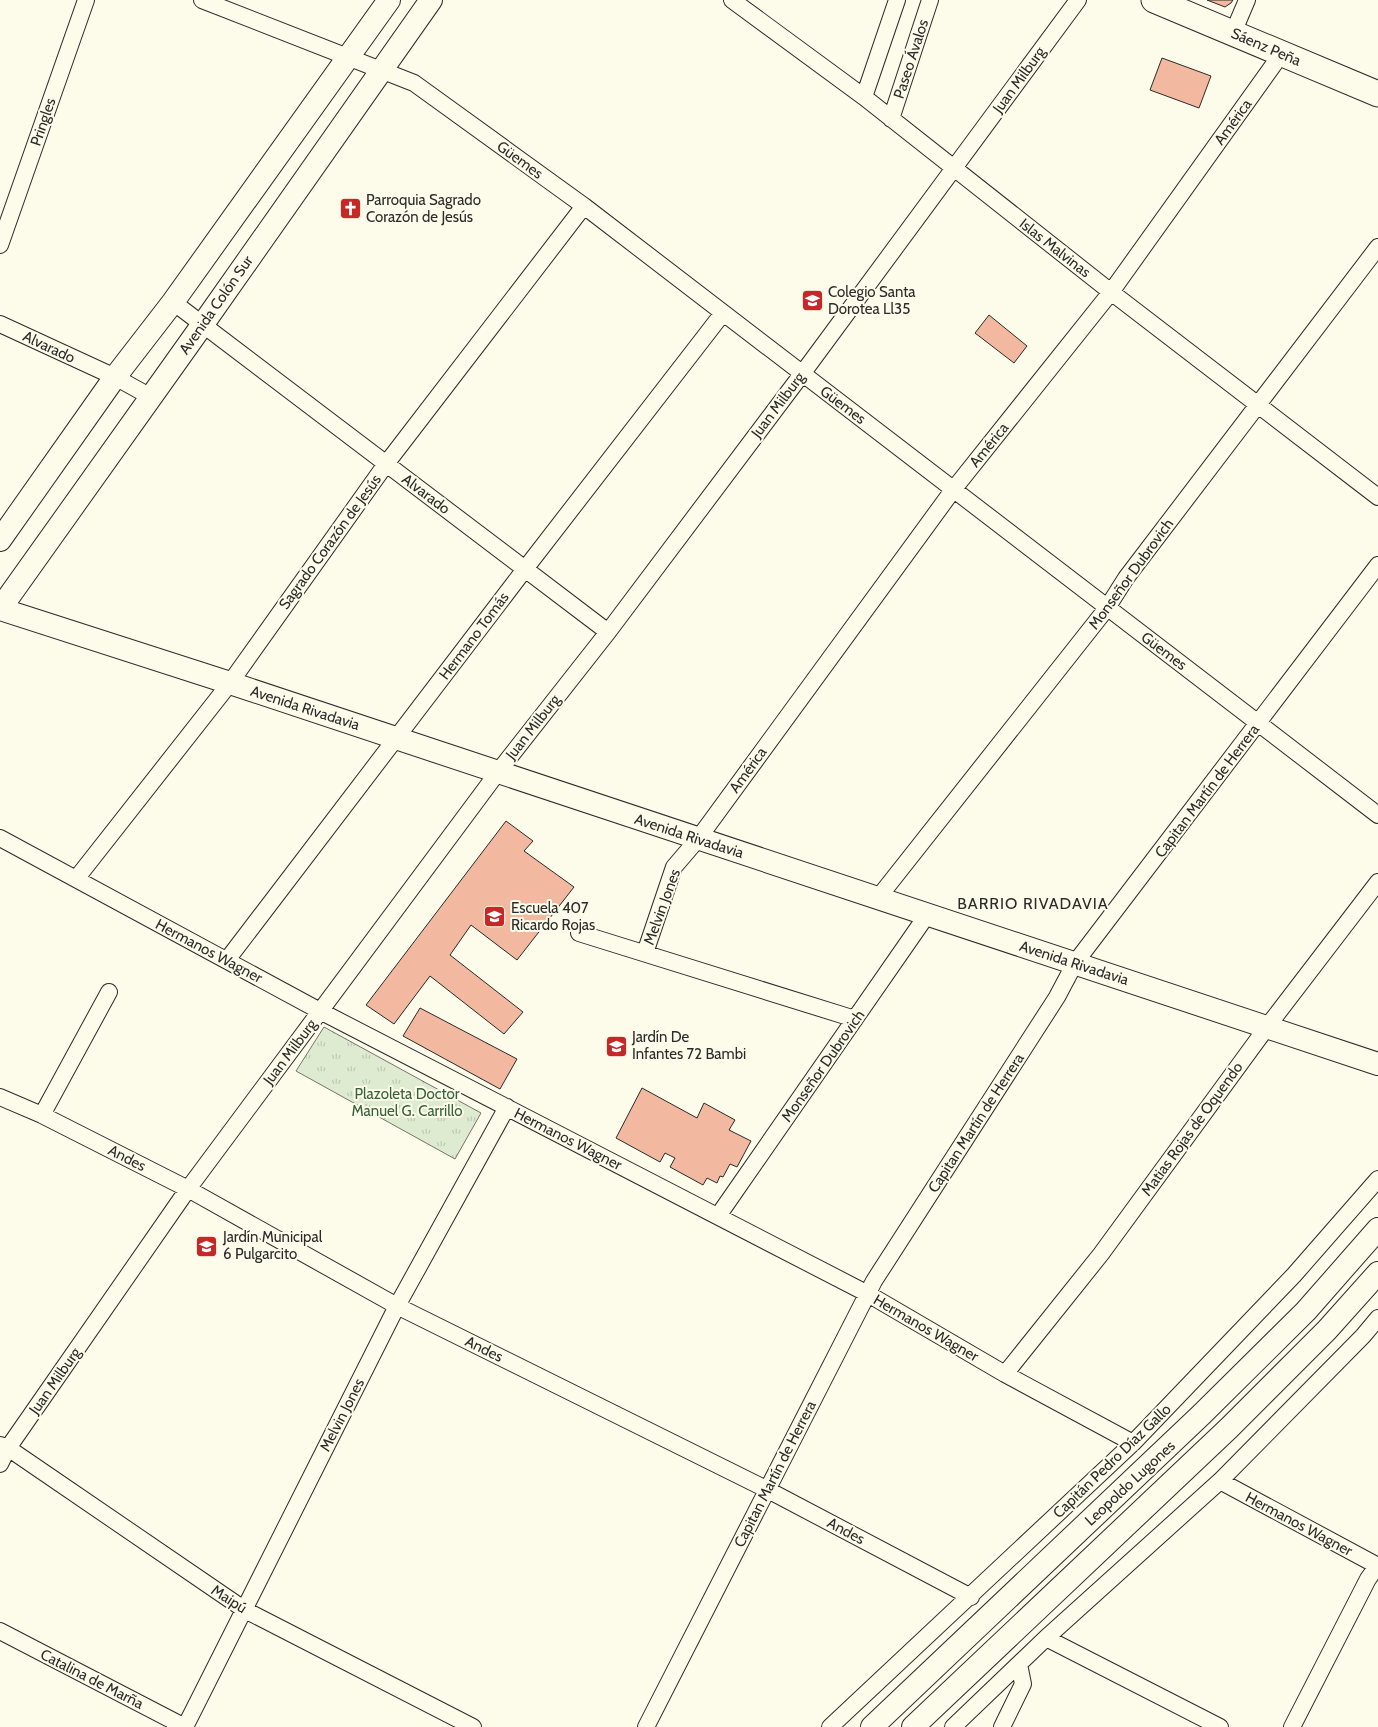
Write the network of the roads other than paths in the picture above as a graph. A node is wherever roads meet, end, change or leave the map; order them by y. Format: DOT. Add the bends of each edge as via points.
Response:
graph roads {
  1 [pos="86,0"];
  2 [pos="202,0"];
  3 [pos="389,0"];
  4 [pos="430,0"];
  5 [pos="732,0"];
  6 [pos="897,0"];
  7 [pos="930,0"];
  8 [pos="1078,0"];
  9 [pos="1154,0"];
  10 [pos="1247,0"];
  11 [pos="1233,33"];
  12 [pos="1282,53"];
  13 [pos="347,58"];
  14 [pos="380,70"];
  15 [pos="1378,94"];
  16 [pos="864,97"];
  17 [pos="891,118"];
  18 [pos="954,168"];
  19 [pos="584,206"];
  20 [pos="0,245"];
  21 [pos="1378,247"];
  22 [pos="1111,292"];
  23 [pos="173,302"];
  24 [pos="723,313"];
  25 [pos="0,324"];
  26 [pos="203,324"];
  27 [pos="802,374"];
  28 [pos="115,377"];
  29 [pos="151,397"];
  30 [pos="1259,405"];
  31 [pos="386,464"];
  32 [pos="953,490"];
  33 [pos="1378,497"];
  34 [pos="0,540"];
  35 [pos="1378,565"];
  36 [pos="525,569"];
  37 [pos="1108,608"];
  38 [pos="0,609"];
  39 [pos="608,632"];
  40 [pos="230,683"];
  41 [pos="1258,723"];
  42 [pos="396,738"];
  43 [pos="498,772"];
  44 [pos="1378,815"];
  45 [pos="0,838"];
  46 [pos="698,839"];
  47 [pos="76,879"];
  48 [pos="1378,882"];
  49 [pos="878,898"];
  50 [pos="927,915"];
  51 [pos="579,933"];
  52 [pos="645,953"];
  53 [pos="227,960"];
  54 [pos="1075,963"];
  55 [pos="109,992"];
  56 [pos="320,1011"];
  57 [pos="855,1019"];
  58 [pos="1267,1027"];
  59 [pos="1378,1064"];
  60 [pos="0,1097"];
  61 [pos="506,1107"];
  62 [pos="42,1115"];
  63 [pos="1378,1179"];
  64 [pos="188,1189"];
  65 [pos="718,1216"];
  66 [pos="1378,1228"];
  67 [pos="1378,1273"];
  68 [pos="868,1294"];
  69 [pos="397,1306"];
  70 [pos="1378,1318"];
  71 [pos="1005,1374"];
  72 [pos="1133,1443"];
  73 [pos="4,1446"];
  74 [pos="0,1464"];
  75 [pos="1220,1481"];
  76 [pos="768,1490"];
  77 [pos="1378,1566"];
  78 [pos="971,1597"];
  79 [pos="245,1610"];
  80 [pos="0,1631"];
  81 [pos="1046,1638"];
  82 [pos="1019,1664"];
  83 [pos="185,1727"];
  84 [pos="473,1727"];
  85 [pos="646,1727"];
  86 [pos="830,1727"];
  87 [pos="872,1727"];
  88 [pos="912,1727"];
  89 [pos="953,1727"];
  90 [pos="1002,1727"];
  91 [pos="1220,1727"];
  92 [pos="1292,1727"];
  1 -- 20 [label="street, Pringles"];
  2 -- 13 [label="street, Güemes"];
  3 -- 13 [label="main road"];
  4 -- 14 [label="main road, Avenida Colón Sur"];
  5 -- 16 [label="street, Islas Malvinas"];
  6 -- 16 [label="street"];
  7 -- 17 [label="street, Paseo Ávalos"];
  8 -- 18 [label="street, Juan Milburg"];
  9 -- 11 [label="main road, Sáenz Peña"];
  10 -- 11 [label="street"];
  11 -- 12 [label="main road, Sáenz Peña"];
  12 -- 15 [label="main road, Sáenz Peña"];
  12 -- 22 [label="street, América"];
  13 -- 14 [label="street, Güemes"];
  13 -- 23 [label="main road"];
  14 -- 19 [label="street, Güemes" via="414,83"];
  14 -- 26 [label="main road, Avenida Colón Sur"];
  16 -- 17 [label="street, Islas Malvinas"];
  17 -- 18 [label="street, Islas Malvinas"];
  18 -- 22 [label="street, Islas Malvinas"];
  18 -- 27 [label="street, Juan Milburg"];
  19 -- 24 [label="street, Güemes"];
  19 -- 31 [label="street, Sagrado Corazón de Jesús"];
  21 -- 30 [label="street, Monseñor Dubrovich"];
  22 -- 30 [label="street, Islas Malvinas"];
  22 -- 32 [label="street, América"];
  23 -- 26 [label="street, Alvarado"];
  23 -- 28 [label="main road"];
  24 -- 27 [label="street, Güemes"];
  24 -- 36 [label="street, Hermano Tomás"];
  25 -- 28 [label="street, Alvarado"];
  26 -- 29 [label="main road, Avenida Colón Sur"];
  26 -- 31 [label="street, Alvarado"];
  27 -- 32 [label="street, Güemes"];
  27 -- 39 [label="street, Juan Milburg"];
  28 -- 29 [label="street, Alvarado"];
  28 -- 34 [label="main road"];
  29 -- 38 [label="main road, Avenida Colón Sur"];
  30 -- 33 [label="street, Islas Malvinas"];
  30 -- 37 [label="street, Monseñor Dubrovich" via="1126,578"];
  31 -- 36 [label="street, Alvarado"];
  31 -- 40 [label="street, Sagrado Corazón de Jesús"];
  32 -- 37 [label="street, Güemes"];
  32 -- 46 [label="street, América"];
  35 -- 41 [label="street, Capitan Martín de Herrera"];
  36 -- 39 [label="street, Alvarado"];
  36 -- 42 [label="street, Hermano Tomás"];
  37 -- 41 [label="street, Güemes"];
  37 -- 49 [label="street, Monseñor Dubrovich"];
  38 -- 40 [label="main road, Avenida Rivadavia"];
  39 -- 43 [label="street, Juan Milburg"];
  40 -- 42 [label="main road, Avenida Rivadavia"];
  40 -- 47 [label="street, Sagrado Corazón de Jesús"];
  41 -- 44 [label="street, Güemes"];
  41 -- 54 [label="street, Capitan Martín de Herrera"];
  42 -- 43 [label="main road, Avenida Rivadavia"];
  42 -- 53 [label="street, Hermano Tomás"];
  43 -- 46 [label="main road, Avenida Rivadavia"];
  43 -- 56 [label="street, Juan Milburg"];
  45 -- 47 [label="street, Hermanos Wagner"];
  46 -- 49 [label="main road, Avenida Rivadavia"];
  46 -- 52 [label="street, Melvin Jones" via="674,867"];
  47 -- 53 [label="street, Hermanos Wagner"];
  48 -- 58 [label="street, Matias Rojas de Oquendo"];
  49 -- 50 [label="main road, Avenida Rivadavia"];
  50 -- 54 [label="main road, Avenida Rivadavia"];
  50 -- 57 [label="street, Monseñor Dubrovich"];
  51 -- 52 [label="street"];
  52 -- 57 [label="street"];
  53 -- 56 [label="street, Hermanos Wagner"];
  54 -- 58 [label="main road, Avenida Rivadavia"];
  54 -- 68 [label="street, Capitan Martín de Herrera" via="1057,997"];
  55 -- 62 [label="street"];
  56 -- 61 [label="street, Hermanos Wagner"];
  56 -- 64 [label="street, Juan Milburg"];
  57 -- 65 [label="street, Monseñor Dubrovich"];
  58 -- 59 [label="main road, Avenida Rivadavia"];
  58 -- 71 [label="street, Matias Rojas de Oquendo" via="1101,1254"];
  60 -- 62 [label="street, Andes"];
  61 -- 65 [label="street, Hermanos Wagner"];
  61 -- 69 [label="street, Melvin Jones"];
  62 -- 64 [label="street, Andes"];
  63 -- 72 [label="street, Capitán Pedro Díaz Gallo" via="1294,1275"];
  64 -- 69 [label="street, Andes"];
  64 -- 73 [label="street, Juan Milburg"];
  65 -- 68 [label="street, Hermanos Wagner"];
  66 -- 87 [label="main road, Leopoldo Lugones" via="1306,1311 1201,1415"];
  67 -- 88 [label="main road, Leopoldo Lugones" via="1327,1330 1229,1428"];
  68 -- 71 [label="street, Hermanos Wagner"];
  68 -- 76 [label="street, Capitan Martín de Herrera"];
  69 -- 76 [label="street, Andes"];
  69 -- 79 [label="street, Melvin Jones"];
  70 -- 75 [label="street"];
  71 -- 72 [label="street, Hermanos Wagner"];
  72 -- 78 [label="street, Capitán Pedro Díaz Gallo"];
  73 -- 74 [label="street, Juan Milburg"];
  73 -- 79 [label="street, Maipú"];
  75 -- 77 [label="street, Hermanos Wagner"];
  75 -- 81 [label="street"];
  76 -- 78 [label="street, Andes"];
  76 -- 85 [label="street, Capitan Martín de Herrera"];
  77 -- 92 [label="street" via="1368,1579"];
  78 -- 86 [label="street, Capitán Pedro Díaz Gallo"];
  79 -- 83 [label="street, Melvin Jones"];
  79 -- 84 [label="street, Maipú"];
  80 -- 83 [label="street, Catalina de Marña"];
  81 -- 82 [label="street"];
  81 -- 91 [label="street"];
  82 -- 89 [label="street"];
  82 -- 90 [label="street" via="1023,1684"];
}
